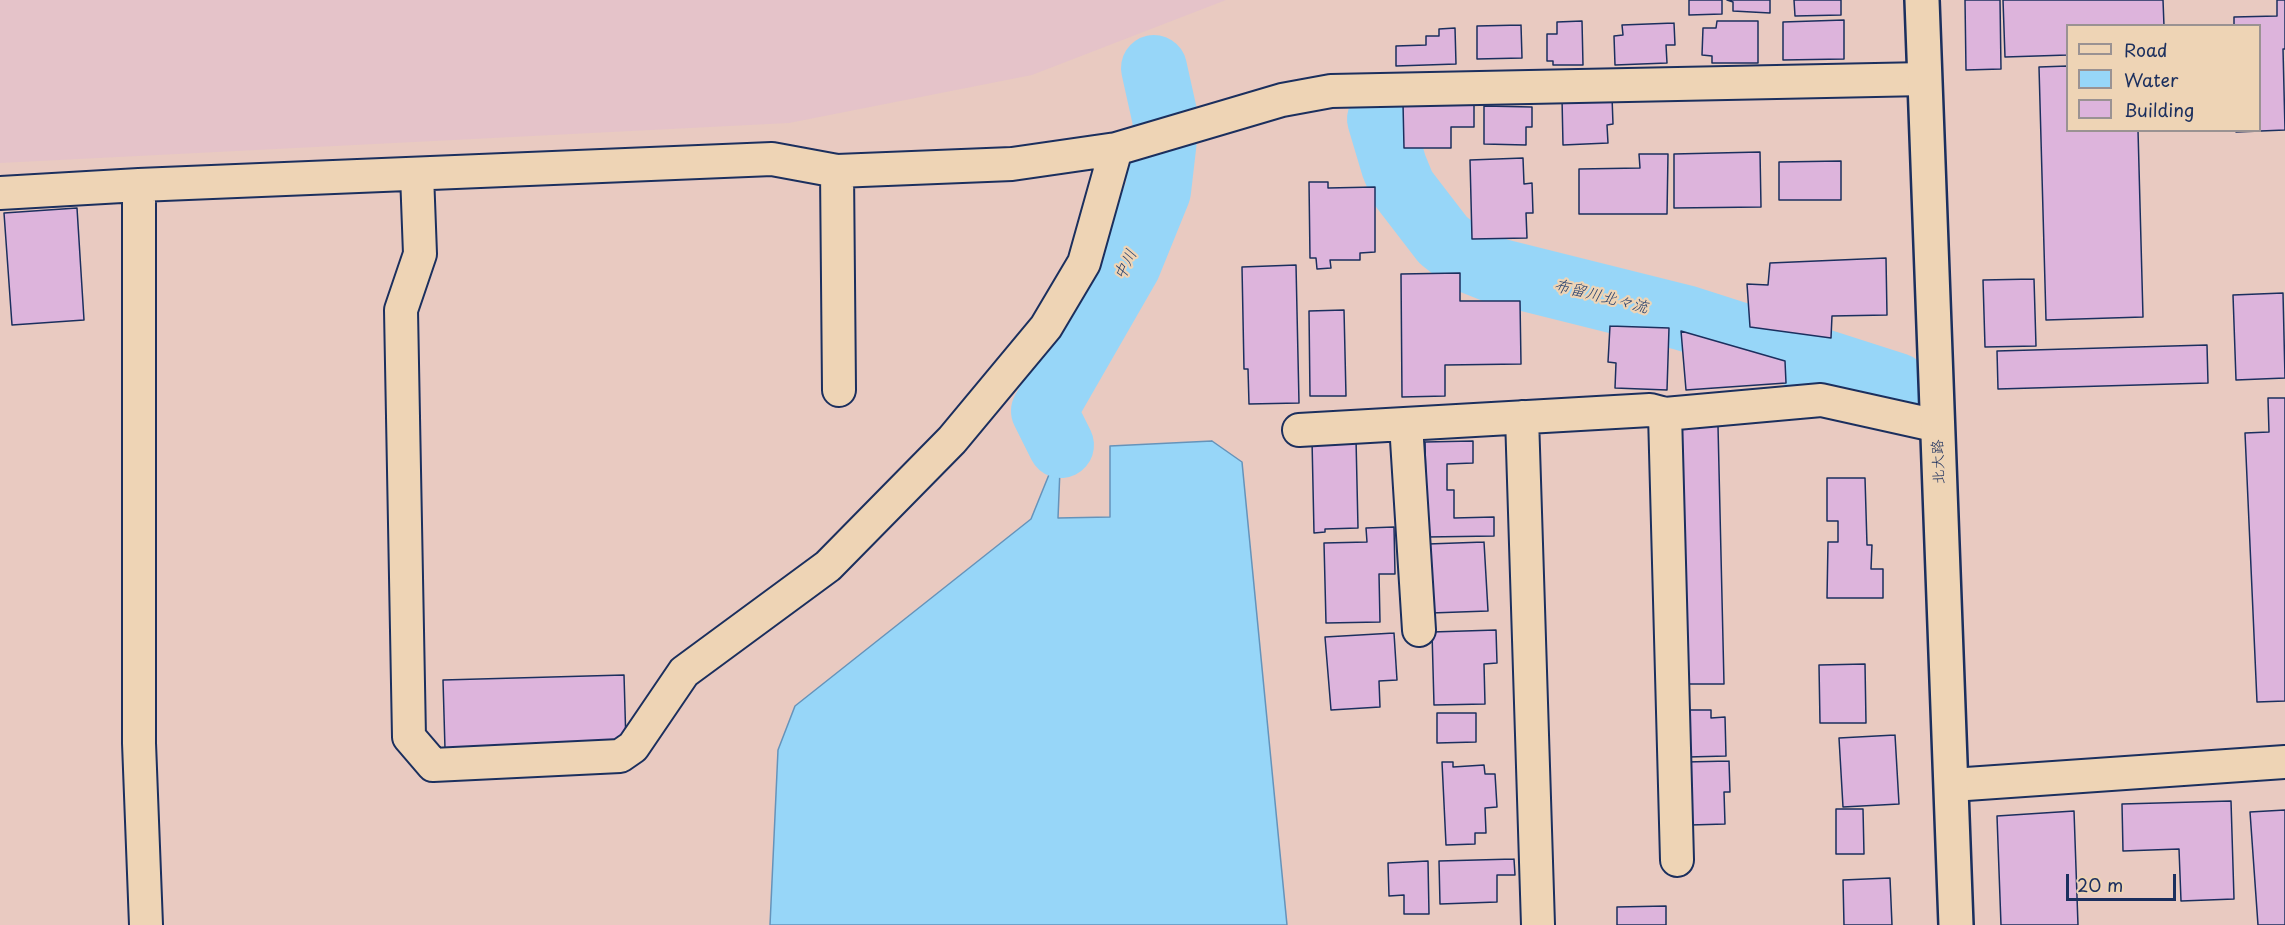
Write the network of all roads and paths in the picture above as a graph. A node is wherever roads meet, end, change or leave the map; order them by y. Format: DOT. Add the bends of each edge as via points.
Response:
graph roads {
  1 [pos="1922,0"];
  2 [pos="1925,79"];
  3 [pos="1116,149"];
  4 [pos="837,171"];
  5 [pos="417,174"];
  6 [pos="139,184"];
  7 [pos="0,193"];
  8 [pos="839,390"];
  9 [pos="1665,414"];
  10 [pos="1522,417"];
  11 [pos="1406,424"];
  12 [pos="1938,426"];
  13 [pos="1299,430"];
  14 [pos="1419,630"];
  15 [pos="2285,762"];
  16 [pos="1952,785"];
  17 [pos="1677,860"];
  18 [pos="146,925"];
  19 [pos="1538,925"];
  20 [pos="1956,925"];
  1 -- 2 [label="street, 北大路"];
  2 -- 3 [label="street" via="1331,90 1282,100"];
  2 -- 12 [label="street, 北大路"];
  3 -- 4 [label="street" via="1012,164"];
  3 -- 5 [label="street" via="1084,264 1046,327 952,440 828,566 684,672 633,747 620,756 434,765 409,737 401,310 420,254"];
  4 -- 5 [label="street" via="772,159"];
  4 -- 8 [label="street"];
  5 -- 6 [label="street"];
  6 -- 7 [label="street"];
  6 -- 18 [label="street" via="139,743"];
  9 -- 10 [label="street" via="1650,410"];
  9 -- 12 [label="street" via="1821,400"];
  9 -- 17 [label="street"];
  10 -- 11 [label="street"];
  10 -- 19 [label="street"];
  11 -- 13 [label="street"];
  11 -- 14 [label="street"];
  12 -- 16 [label="street, 北大路"];
  15 -- 16 [label="street"];
  16 -- 20 [label="street, 北大路"];
}
